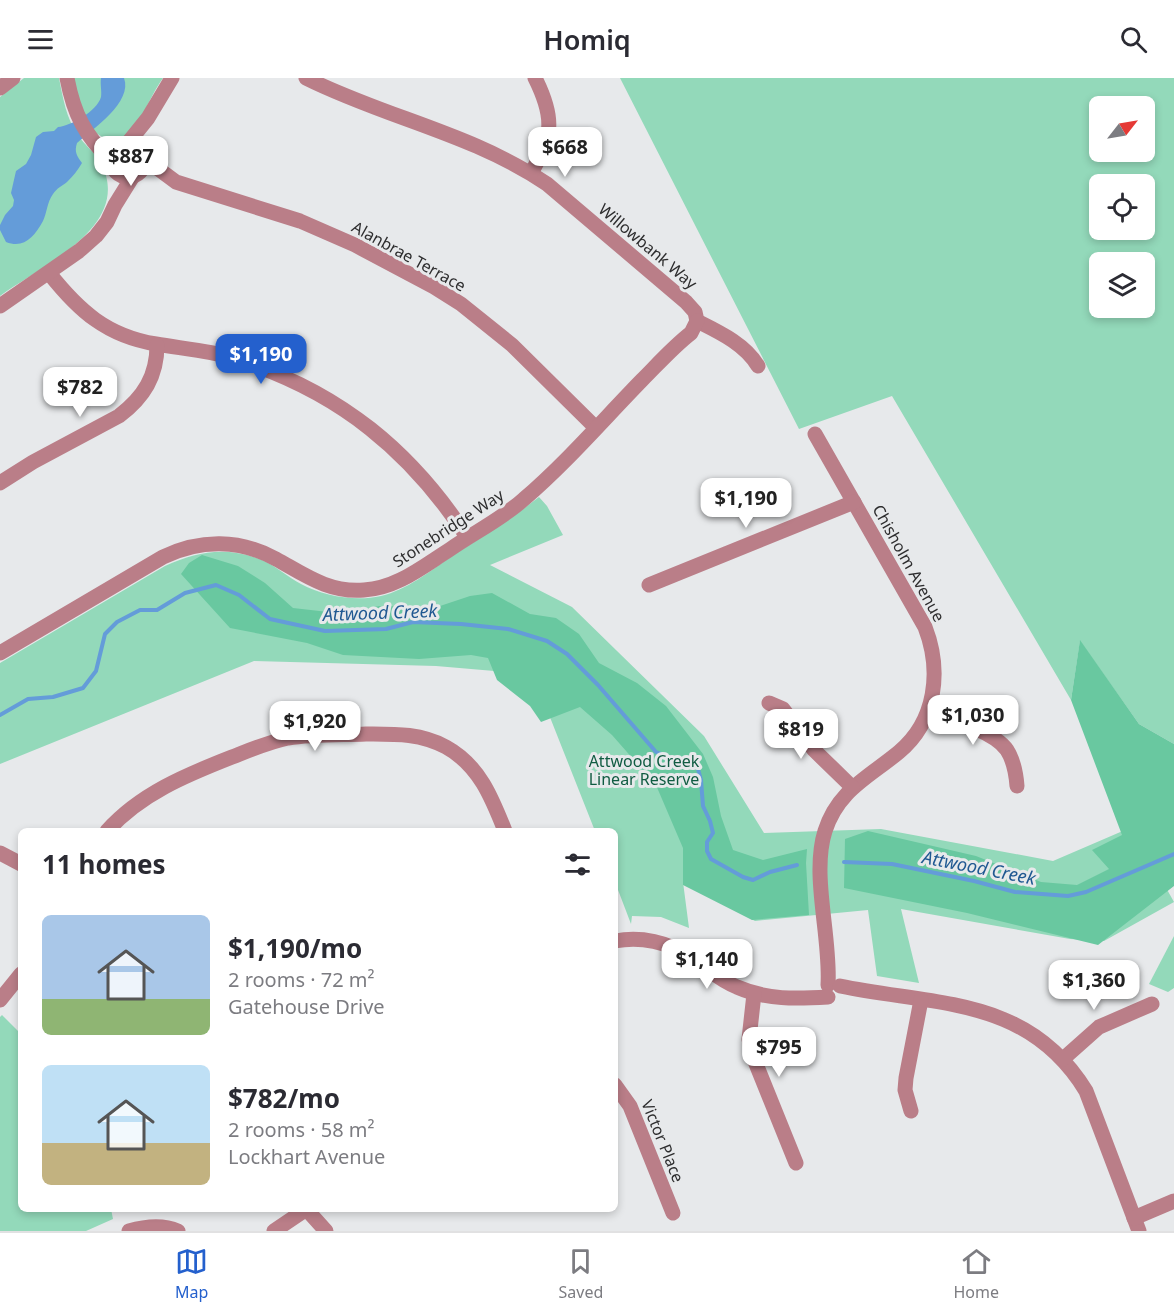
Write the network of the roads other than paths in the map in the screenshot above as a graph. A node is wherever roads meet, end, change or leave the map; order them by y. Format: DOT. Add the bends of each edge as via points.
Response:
graph roads {
  1 [pos="13,78"];
  2 [pos="67,78"];
  3 [pos="172,78"];
  4 [pos="306,78"];
  5 [pos="535,78"];
  6 [pos="0,88"];
  7 [pos="129,160"];
  8 [pos="531,173"];
  9 [pos="49,273"];
  10 [pos="0,306"];
  11 [pos="697,321"];
  12 [pos="157,345"];
  13 [pos="758,366"];
  14 [pos="595,428"];
  15 [pos="815,434"];
  16 [pos="0,483"];
  17 [pos="854,502"];
  18 [pos="467,537"];
  19 [pos="650,585"];
  20 [pos="2,648"];
  21 [pos="769,703"];
  22 [pos="928,712"];
  23 [pos="1017,786"];
  24 [pos="852,787"];
  25 [pos="112,828"];
  26 [pos="504,828"];
  27 [pos="0,853"];
  28 [pos="18,862"];
  29 [pos="618,941"];
  30 [pos="18,978"];
  31 [pos="833,989"];
  32 [pos="754,994"];
  33 [pos="0,1000"];
  34 [pos="921,1000"];
  35 [pos="1152,1004"];
  36 [pos="1063,1059"];
  37 [pos="618,1089"];
  38 [pos="911,1111"];
  39 [pos="796,1163"];
  40 [pos="1174,1202"];
  41 [pos="286,1212"];
  42 [pos="306,1212"];
  43 [pos="311,1212"];
  44 [pos="673,1213"];
  45 [pos="1136,1225"];
  46 [pos="325,1229"];
  47 [pos="129,1231"];
  48 [pos="178,1231"];
  49 [pos="268,1231"];
  50 [pos="274,1231"];
  1 -- 6 [label="street"];
  2 -- 7 [label="street, Alanbrae Terrace" via="72,103 84,129 93,139"];
  3 -- 7 [label="street"];
  4 -- 8 [label="street, Willowbank Way" via="485,149"];
  5 -- 8 [label="street" via="546,100 549,128 548,141"];
  7 -- 9 [label="street" via="107,222 79,251"];
  7 -- 14 [label="street, Alanbrae Terrace" via="191,188 300,221 434,287 512,345"];
  8 -- 11 [label="street, Willowbank Way" via="686,302"];
  9 -- 10 [label="street"];
  9 -- 12 [label="street" via="70,300 102,325"];
  11 -- 13 [label="street, Willowbank Way" via="742,348"];
  11 -- 14 [label="street, Stonebridge Way" via="691,333"];
  12 -- 16 [label="street" via="149,384 130,408"];
  12 -- 18 [label="street" via="240,360 333,402 410,463 437,493"];
  14 -- 18 [label="street, Stonebridge Way" via="525,499"];
  15 -- 17 [label="street, Chisholm Avenue"];
  17 -- 19 [label="street"];
  17 -- 22 [label="street, Chisholm Avenue" via="916,609 933,647 934,686"];
  18 -- 20 [label="street, Stonebridge Way" via="402,580 363,591 330,587 275,558 237,545 212,543 185,548"];
  21 -- 24 [label="street" via="783,709 814,750"];
  22 -- 23 [label="street" via="1000,741 1012,759"];
  22 -- 24 [label="street, Chisholm Avenue" via="901,751"];
  24 -- 31 [label="street, Chisholm Avenue" via="832,815 822,845 821,882"];
  25 -- 26 [label="street" via="129,810 164,787 257,748 303,736 399,734 430,740 462,758 485,786"];
  27 -- 28 [label="street"];
  29 -- 32 [label="street" via="664,944 733,986"];
  30 -- 33 [label="street"];
  31 -- 32 [label="street" via="799,999"];
  31 -- 34 [label="street"];
  32 -- 39 [label="street" via="749,1040 752,1054"];
  34 -- 36 [label="street" via="976,1010 1015,1023"];
  34 -- 38 [label="street" via="906,1078"];
  35 -- 36 [label="street" via="1099,1027"];
  36 -- 45 [label="street" via="1086,1091"];
  37 -- 44 [label="street, Victor Place" via="630,1106"];
  40 -- 45 [label="street"];
  41 -- 49 [label="street"];
  42 -- 50 [label="street"];
  43 -- 46 [label="street"];
  47 -- 48 [label="street" via="160,1226"];
}
